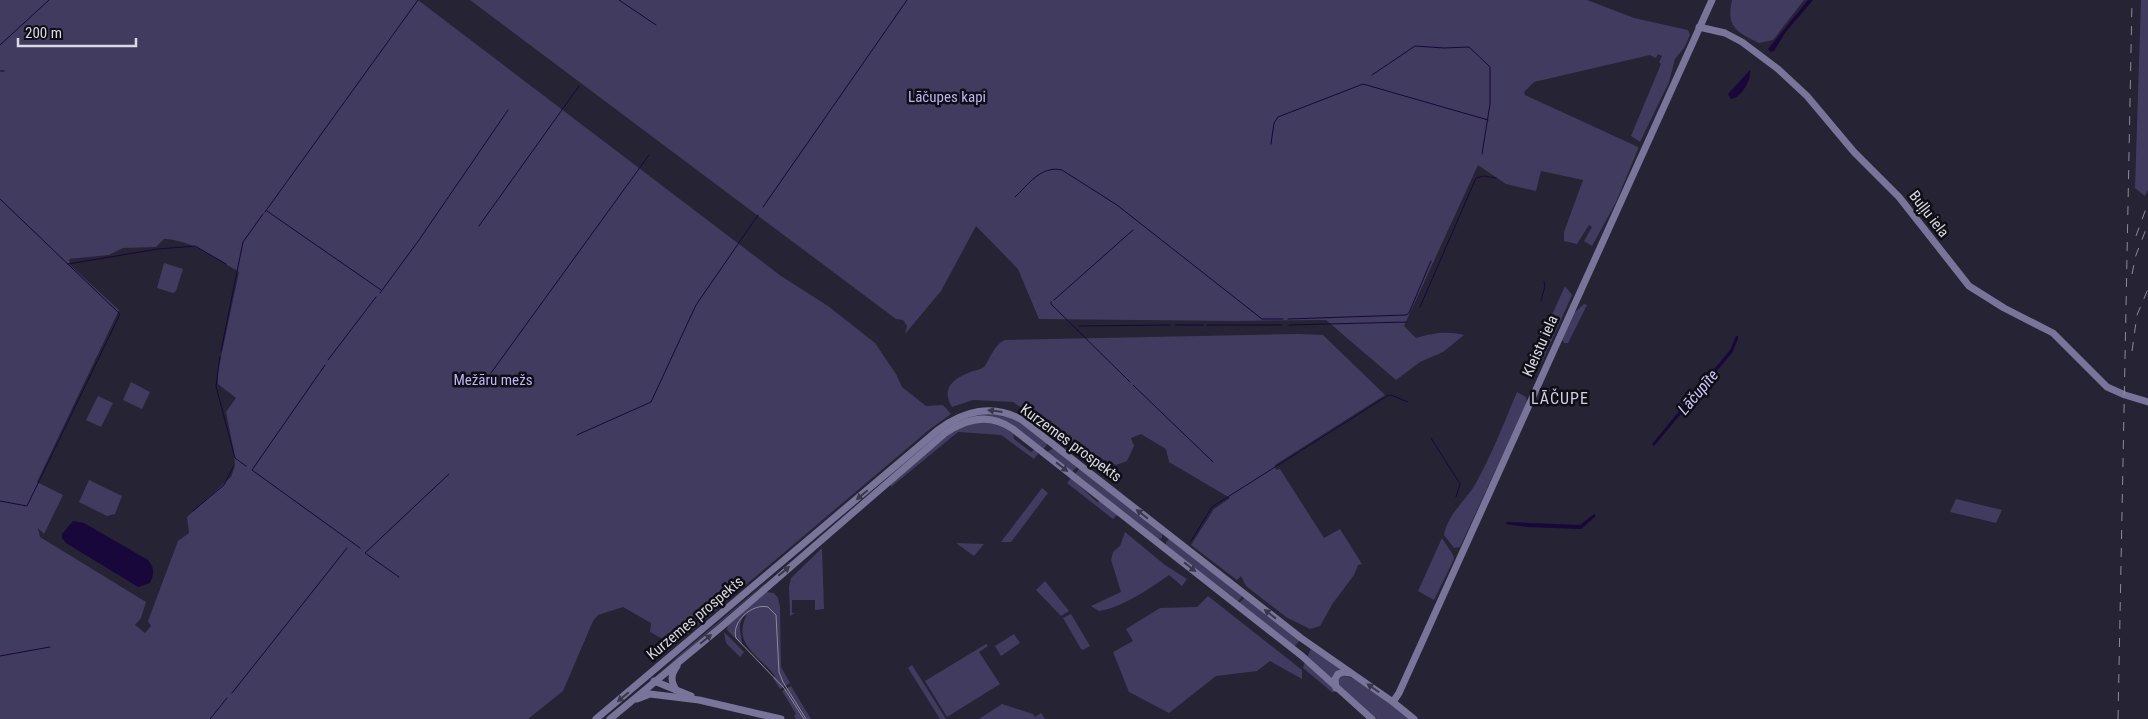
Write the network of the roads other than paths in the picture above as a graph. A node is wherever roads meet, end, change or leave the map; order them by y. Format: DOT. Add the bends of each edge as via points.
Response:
graph roads {
  1 [pos="1712,0"];
  2 [pos="1700,27"];
  3 [pos="2148,402"];
  4 [pos="1053,444"];
  5 [pos="1043,452"];
  6 [pos="884,480"];
  7 [pos="1168,534"];
  8 [pos="1161,544"];
  9 [pos="682,658"];
  10 [pos="649,674"];
  11 [pos="1352,674"];
  12 [pos="654,681"];
  13 [pos="1336,688"];
  14 [pos="675,694"];
  15 [pos="1393,702"];
  16 [pos="622,709"];
  17 [pos="596,719"];
  18 [pos="610,719"];
  19 [pos="781,719"];
  20 [pos="1371,719"];
  21 [pos="1414,719"];
  1 -- 2 [label="main road, Kleistu iela"];
  2 -- 3 [label="main road, Buļļu iela" via="1742,42 1778,69 1806,96 1899,198 1968,286 2053,333 2107,387"];
  2 -- 15 [label="main road, Kleistu iela"];
  4 -- 5 [label="main road"];
  4 -- 6 [label="main road, Kurzemes prospekts, one-way" via="1012,415 995,410 977,411 946,424"];
  7 -- 4 [label="main road, Kurzemes prospekts, one-way"];
  5 -- 6 [label="main road, Kurzemes prospekts" via="1004,424 991,419 973,420 949,430"];
  5 -- 8 [label="main road, Kurzemes prospekts, one-way"];
  9 -- 6 [label="main road, Kurzemes prospekts, one-way"];
  6 -- 10 [label="main road, Kurzemes prospekts, one-way"];
  7 -- 8 [label="main road"];
  11 -- 7 [label="main road, Kurzemes prospekts, one-way"];
  8 -- 13 [label="main road, Kurzemes prospekts, one-way" via="1302,656"];
  9 -- 12 [label="main road, Kurzemes prospekts"];
  9 -- 14 [label="main road" via="671,674"];
  10 -- 12 [label="main road"];
  10 -- 17 [label="main road, Kurzemes prospekts, one-way"];
  11 -- 13 [label="main road" via="1338,674"];
  15 -- 11 [label="main road, Kurzemes prospekts, one-way"];
  12 -- 14 [label="main road"];
  12 -- 16 [label="main road, Kurzemes prospekts"];
  13 -- 20 [label="main road, Kurzemes prospekts"];
  14 -- 16 [label="main road" via="647,695"];
  14 -- 19 [label="main road"];
  15 -- 21 [label="main road, Kurzemes prospekts"];
  16 -- 18 [label="main road, Kurzemes prospekts"];
}
